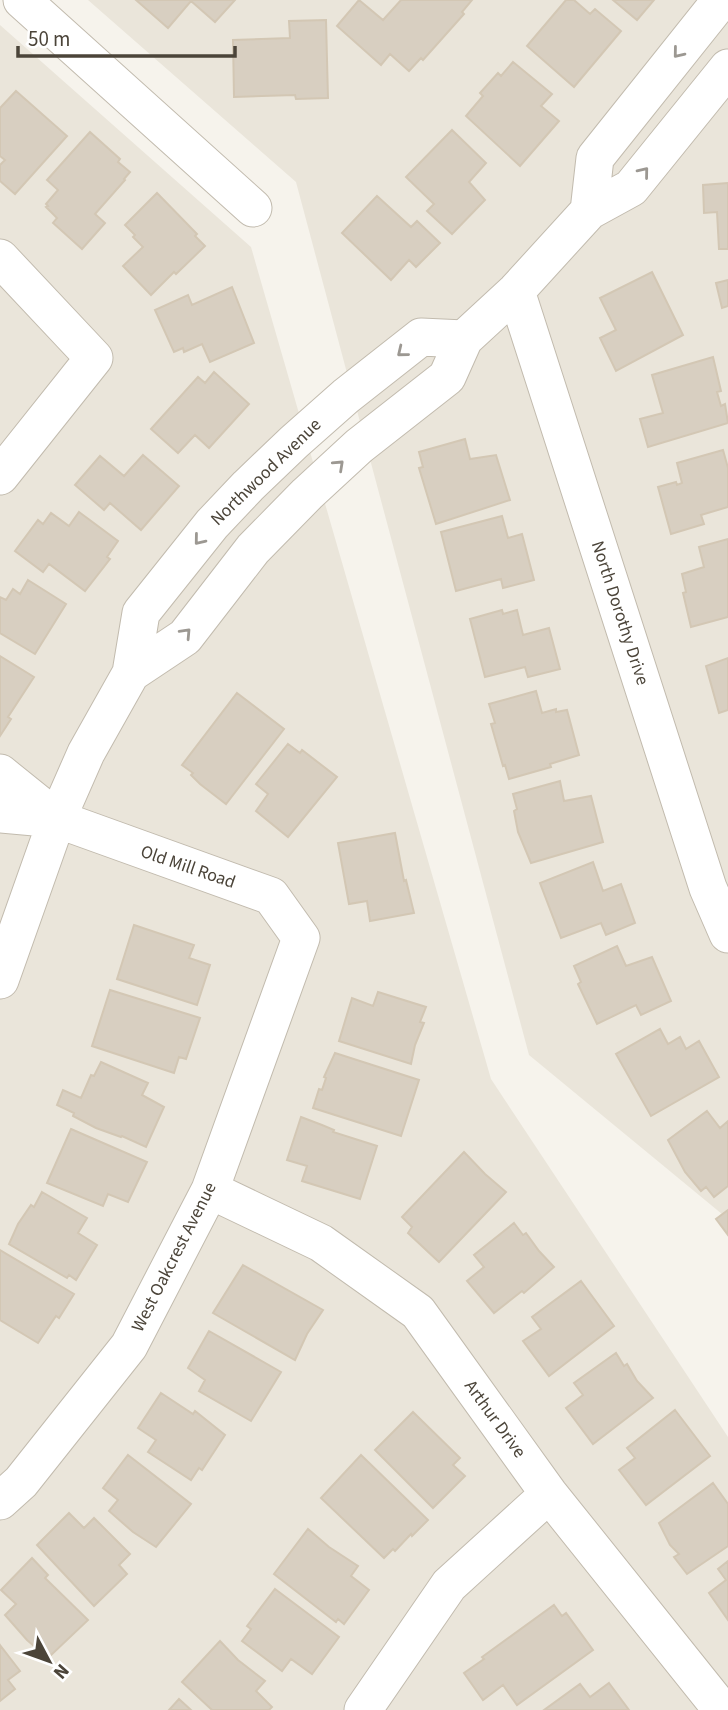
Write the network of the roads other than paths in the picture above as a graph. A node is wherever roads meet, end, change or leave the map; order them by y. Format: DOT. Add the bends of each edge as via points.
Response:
graph roads {
  1 [pos="22,0"];
  2 [pos="721,0"];
  3 [pos="728,68"];
  4 [pos="253,208"];
  5 [pos="589,211"];
  6 [pos="0,258"];
  7 [pos="516,291"];
  8 [pos="464,339"];
  9 [pos="0,476"];
  10 [pos="131,673"];
  11 [pos="0,773"];
  12 [pos="0,814"];
  13 [pos="57,819"];
  14 [pos="728,934"];
  15 [pos="301,938"];
  16 [pos="0,980"];
  17 [pos="211,1190"];
  18 [pos="549,1494"];
  19 [pos="0,1501"];
  20 [pos="363,1710"];
  21 [pos="728,1710"];
  1 -- 4 [label="street"];
  2 -- 5 [label="street, one-way" via="595,158"];
  5 -- 3 [label="street, Northwood Avenue, one-way" via="631,188"];
  5 -- 7 [label="street, Northwood Avenue"];
  6 -- 9 [label="street" via="94,358"];
  7 -- 8 [label="street, Northwood Avenue"];
  7 -- 14 [label="street, North Dorothy Drive" via="708,888"];
  10 -- 8 [label="street, Northwood Avenue, one-way" via="185,637 253,549 307,494 447,377"];
  8 -- 10 [label="street, Northwood Avenue, one-way" via="421,337 248,486 141,613"];
  10 -- 13 [label="street, Northwood Avenue" via="86,753"];
  11 -- 13 [label="street, Old Mill Road"];
  12 -- 13 [label="street, Old Mill Road"];
  13 -- 15 [label="street, Old Mill Road" via="271,896"];
  13 -- 16 [label="street, Northwood Avenue"];
  15 -- 17 [label="street, West Oakcrest Avenue"];
  17 -- 18 [label="street, Arthur Drive" via="321,1243 418,1312"];
  17 -- 19 [label="street, West Oakcrest Avenue" via="129,1346 21,1482"];
  18 -- 20 [label="street" via="449,1585"];
  18 -- 21 [label="street, Arthur Drive" via="718,1705"];
}
